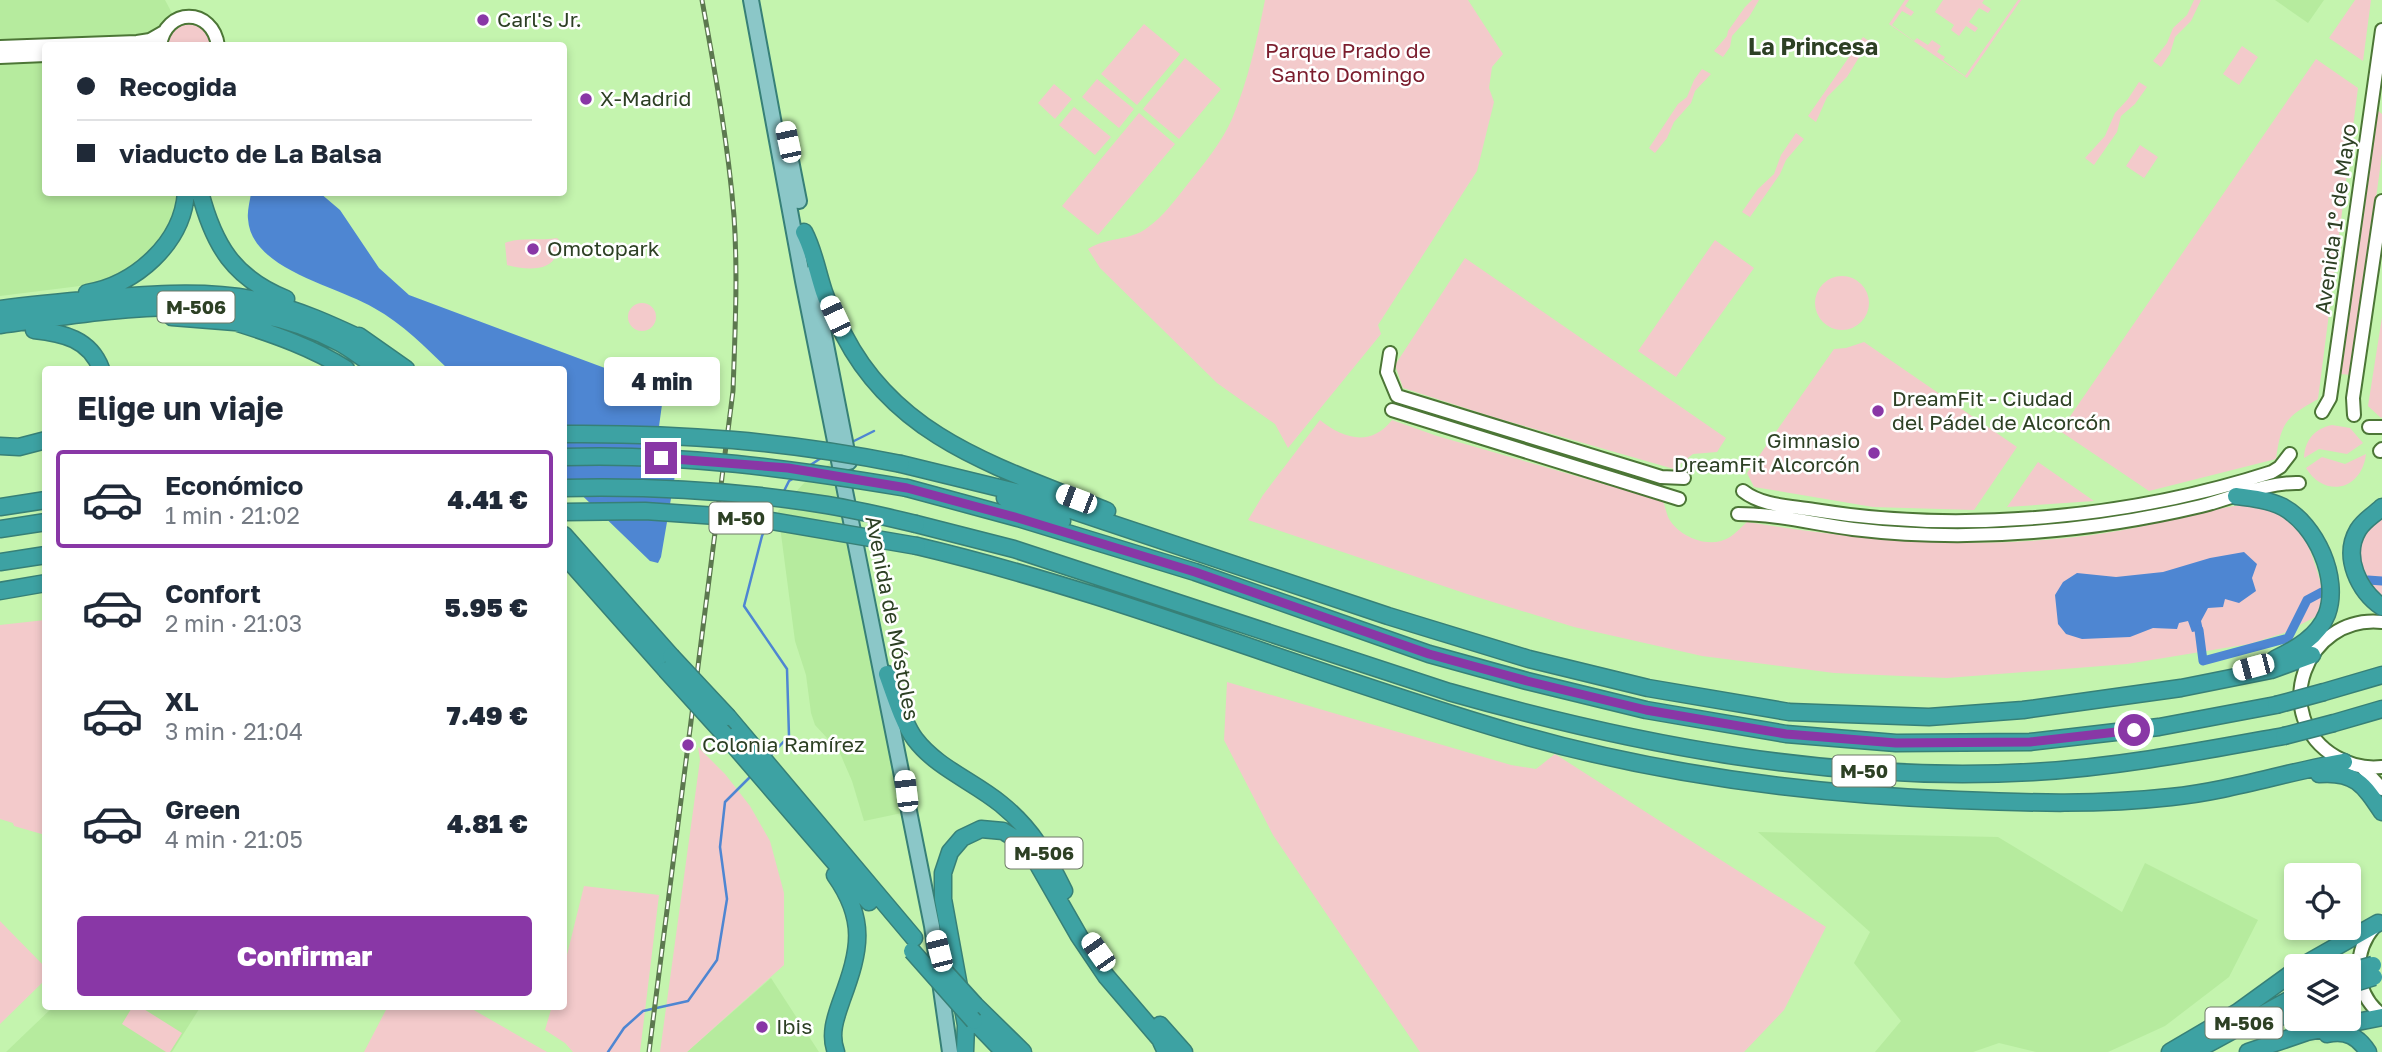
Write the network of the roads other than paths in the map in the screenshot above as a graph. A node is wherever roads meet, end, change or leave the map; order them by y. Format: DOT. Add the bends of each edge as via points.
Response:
graph roads {
  1 [pos="751,0"];
  2 [pos="759,0"];
  3 [pos="2382,30"];
  4 [pos="164,32"];
  5 [pos="137,42"];
  6 [pos="161,42"];
  7 [pos="217,42"];
  8 [pos="42,45"];
  9 [pos="0,47"];
  10 [pos="42,55"];
  11 [pos="0,57"];
  12 [pos="185,196"];
  13 [pos="201,196"];
  14 [pos="2382,201"];
  15 [pos="804,232"];
  16 [pos="33,304"];
  17 [pos="0,309"];
  18 [pos="229,321"];
  19 [pos="0,325"];
  20 [pos="34,330"];
  21 [pos="0,335"];
  22 [pos="366,341"];
  23 [pos="1390,353"];
  24 [pos="100,366"];
  25 [pos="341,366"];
  26 [pos="372,366"];
  27 [pos="375,366"];
  28 [pos="402,366"];
  29 [pos="1392,410"];
  30 [pos="2322,412"];
  31 [pos="2354,415"];
  32 [pos="567,434"];
  33 [pos="42,441"];
  34 [pos="0,446"];
  35 [pos="841,447"];
  36 [pos="2290,454"];
  37 [pos="567,457"];
  38 [pos="922,469"];
  39 [pos="1684,478"];
  40 [pos="2299,484"];
  41 [pos="567,488"];
  42 [pos="1743,491"];
  43 [pos="2236,496"];
  44 [pos="1679,499"];
  45 [pos="42,501"];
  46 [pos="0,507"];
  47 [pos="2382,507"];
  48 [pos="567,512"];
  49 [pos="1738,514"];
  50 [pos="42,523"];
  51 [pos="0,529"];
  52 [pos="567,539"];
  53 [pos="2327,546"];
  54 [pos="942,552"];
  55 [pos="42,556"];
  56 [pos="567,558"];
  57 [pos="0,562"];
  58 [pos="1195,572"];
  59 [pos="1265,574"];
  60 [pos="42,576"];
  61 [pos="0,582"];
  62 [pos="2329,583"];
  63 [pos="42,584"];
  64 [pos="0,591"];
  65 [pos="1166,600"];
  66 [pos="2382,607"];
  67 [pos="2382,622"];
  68 [pos="2312,655"];
  69 [pos="668,663"];
  70 [pos="887,674"];
  71 [pos="2382,675"];
  72 [pos="2181,688"];
  73 [pos="2382,709"];
  74 [pos="2344,762"];
  75 [pos="760,766"];
  76 [pos="2362,767"];
  77 [pos="2382,767"];
  78 [pos="2382,789"];
  79 [pos="906,791"];
  80 [pos="2110,803"];
  81 [pos="2382,812"];
  82 [pos="820,844"];
  83 [pos="2380,921"];
  84 [pos="932,926"];
  85 [pos="913,944"];
  86 [pos="2323,954"];
  87 [pos="2378,970"];
  88 [pos="2361,978"];
  89 [pos="2284,979"];
  90 [pos="2284,1003"];
  91 [pos="975,1013"];
  92 [pos="2284,1015"];
  93 [pos="2382,1016"];
  94 [pos="2254,1050"];
  95 [pos="836,1052"];
  96 [pos="950,1052"];
  97 [pos="965,1052"];
  98 [pos="1004,1052"];
  99 [pos="1023,1052"];
  100 [pos="1166,1052"];
  101 [pos="1184,1052"];
  102 [pos="2170,1052"];
  103 [pos="2193,1052"];
  104 [pos="2214,1052"];
  105 [pos="2368,1052"];
  1 -- 35 [label="main road, Avenida de Móstoles"];
  2 -- 15 [label="main road, Avenida de Móstoles"];
  3 -- 30 [label="street, Avenida 1º de Mayo" via="2330,398"];
  4 -- 5 [label="street"];
  4 -- 6 [label="street"];
  4 -- 7 [label="street" via="175,20 196,17 213,29"];
  8 -- 9 [label="street"];
  10 -- 11 [label="street"];
  12 -- 16 [label="highway" via="176,228 140,271 95,291"];
  13 -- 22 [label="highway" via="220,249 241,273 267,291 341,322"];
  14 -- 31 [label="street, Avenida 1º de Mayo"];
  15 -- 35 [label="main road, Avenida de Móstoles"];
  15 -- 59 [label="highway" via="845,338 886,393 924,427 1008,473 1235,558"];
  16 -- 17 [label="highway, M-506"];
  16 -- 22 [label="highway, M-506" via="208,293 302,314"];
  18 -- 20 [label="highway" via="169,317"];
  18 -- 25 [label="highway" via="266,332"];
  18 -- 26 [label="highway" via="268,326"];
  19 -- 27 [label="highway, M-506" via="139,309 218,308 300,327 339,342"];
  20 -- 21 [label="highway"];
  20 -- 24 [label="highway" via="77,339"];
  22 -- 28 [label="highway, M-506"];
  23 -- 39 [label="street" via="1387,372 1398,396 1661,477"];
  29 -- 44 [label="street"];
  32 -- 38 [label="highway, bridge" via="704,436 790,445"];
  33 -- 34 [label="highway"];
  35 -- 70 [label="main road, Avenida de Móstoles"];
  35 -- 79 [label="main road, Avenida de Móstoles"];
  36 -- 42 [label="street" via="2272,472 2212,489 2127,507 2004,521 1825,512 1761,502"];
  37 -- 58 [label="highway, M-50, bridge" via="699,459 907,488"];
  38 -- 58 [label="highway"];
  38 -- 59 [label="highway" via="1020,493"];
  40 -- 43 [label="street" via="2280,484"];
  41 -- 65 [label="highway, M-50, bridge" via="644,488 830,505 1014,548"];
  43 -- 49 [label="street" via="2088,527 1980,535 1870,531"];
  43 -- 62 [label="highway" via="2273,503 2303,522 2321,549"];
  45 -- 46 [label="highway"];
  47 -- 66 [label="highway" via="2358,530 2353,551 2362,589"];
  48 -- 54 [label="highway, M-50, bridge" via="645,511 760,519"];
  50 -- 51 [label="highway"];
  52 -- 69 [label="highway"];
  53 -- 62 [label="highway"];
  54 -- 65 [label="highway"];
  54 -- 80 [label="highway" via="1515,733 1634,763 1779,787 1890,797"];
  55 -- 57 [label="highway"];
  56 -- 69 [label="highway"];
  58 -- 71 [label="highway, M-50, bridge" via="1429,654 1527,681 1646,710 1786,734 1896,743 2030,742 2160,727 2276,705"];
  59 -- 72 [label="highway" via="1529,659 1648,688 1789,712 1929,717 2023,710"];
  60 -- 61 [label="highway"];
  62 -- 72 [label="highway" via="2327,615 2309,639 2253,667"];
  63 -- 64 [label="highway"];
  65 -- 73 [label="highway, M-50, bridge" via="1520,712 1640,740 1782,764 1891,774 2033,772 2160,759 2284,736"];
  67 -- 68 [label="street" via="2355,623 2338,630"];
  68 -- 72 [label="highway" via="2271,670"];
  68 -- 74 [label="street" via="2300,689 2303,716 2314,739"];
  69 -- 75 [label="highway, bridge" via="726,735"];
  69 -- 75 [label="highway, bridge" via="728,717"];
  70 -- 79 [label="main road, Avenida de Móstoles"];
  70 -- 101 [label="highway, M-506" via="912,736 940,764 1000,804 1032,834 1084,933 1112,972"];
  74 -- 76 [label="street"];
  74 -- 80 [label="highway" via="2211,791"];
  75 -- 82 [label="highway"];
  75 -- 85 [label="highway"];
  76 -- 77 [label="street"];
  76 -- 78 [label="street"];
  79 -- 84 [label="main road, Avenida de Móstoles"];
  80 -- 81 [label="highway" via="2137,806 2207,799 2333,773 2358,781"];
  82 -- 85 [label="highway"];
  82 -- 95 [label="highway" via="856,912 859,936 836,1016"];
  83 -- 86 [label="highway"];
  83 -- 93 [label="street" via="2361,949 2359,976 2369,1003"];
  84 -- 96 [label="main road, Avenida de Móstoles"];
  84 -- 97 [label="main road, Avenida de Móstoles"];
  85 -- 91 [label="highway, bridge"];
  87 -- 88 [label="highway, bridge"];
  89 -- 102 [label="highway"];
  90 -- 103 [label="highway, M-506"];
  91 -- 98 [label="highway"];
  91 -- 99 [label="highway"];
  92 -- 104 [label="highway, M-506"];
  93 -- 94 [label="highway" via="2307,1031"];
  94 -- 105 [label="highway" via="2333,1033 2358,1038"];
  97 -- 100 [label="highway" via="967,1025 943,899 943,873 950,852 962,838 981,829 1003,831 1032,853 1079,936"];
}
